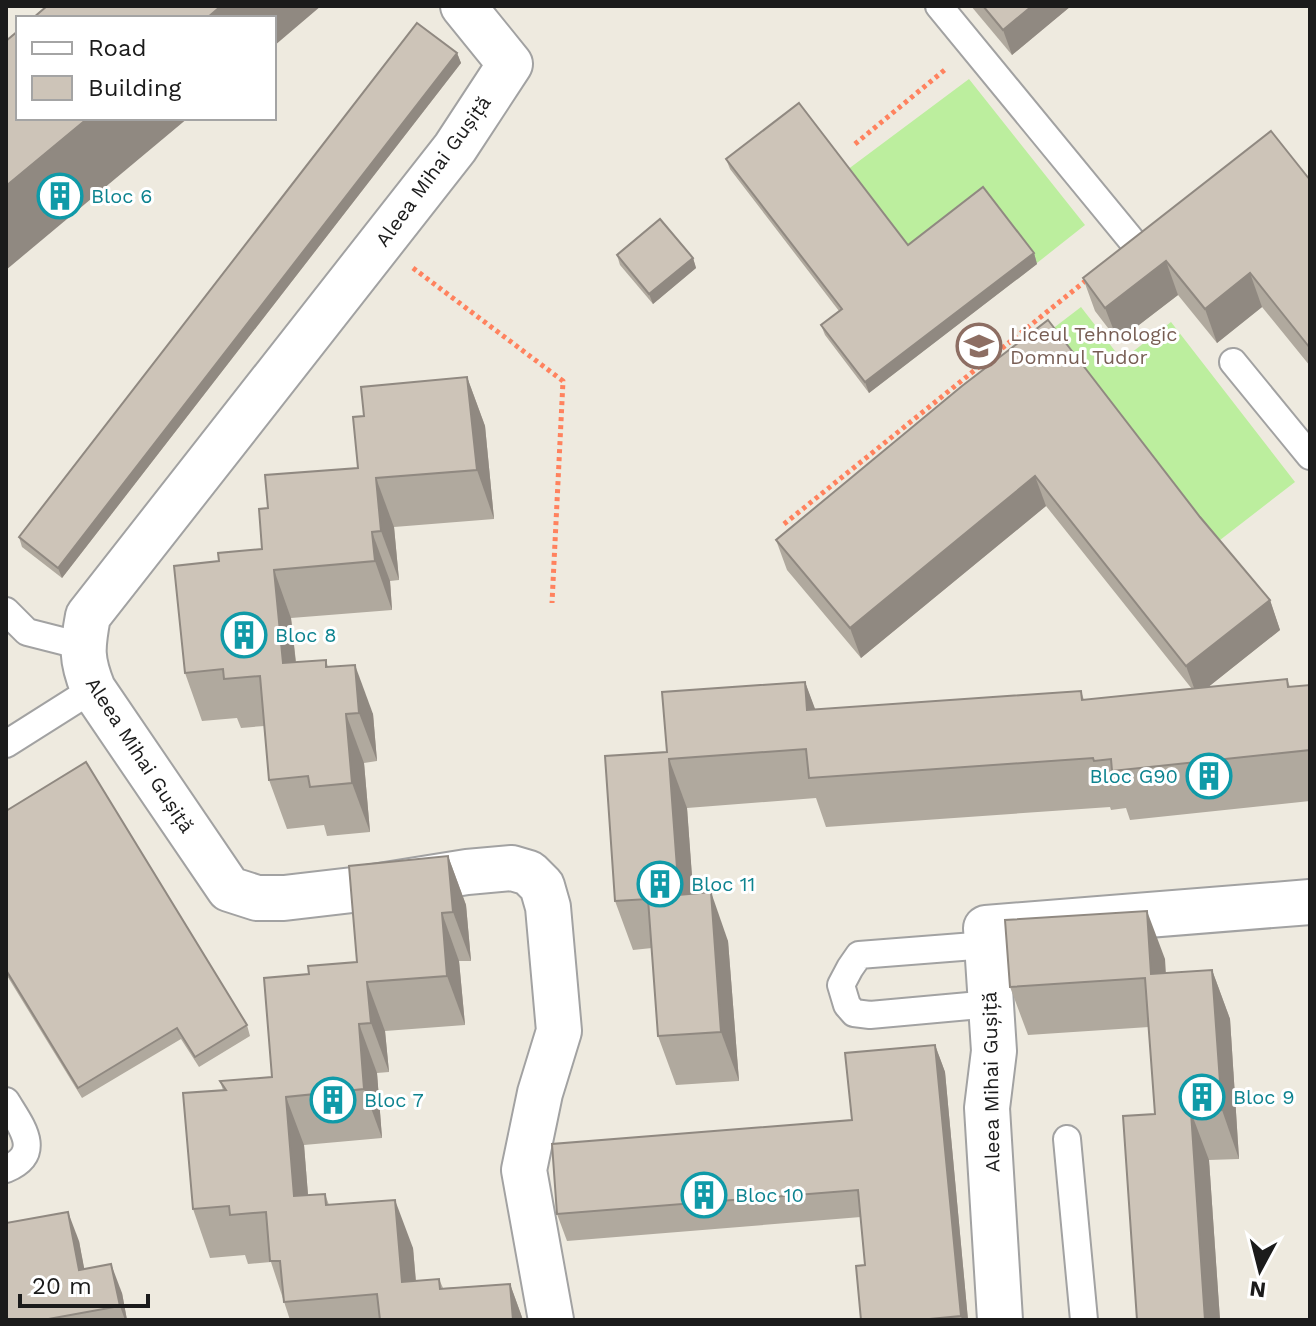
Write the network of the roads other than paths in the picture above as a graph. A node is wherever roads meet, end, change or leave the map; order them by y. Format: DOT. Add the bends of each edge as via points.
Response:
graph roads {
  1 [pos="463,6"];
  2 [pos="939,6"];
  3 [pos="1133,242"];
  4 [pos="1233,362"];
  5 [pos="1310,456"];
  6 [pos="6,611"];
  7 [pos="82,646"];
  8 [pos="93,689"];
  9 [pos="6,744"];
  10 [pos="1310,902"];
  11 [pos="987,945"];
  12 [pos="991,1004"];
  13 [pos="6,1101"];
  14 [pos="1067,1139"];
  15 [pos="6,1169"];
  16 [pos="551,1320"];
  17 [pos="1000,1320"];
  18 [pos="1084,1320"];
  1 -- 7 [label="street, Aleea Mihai Gușiță" via="510,64 455,148 88,616"];
  2 -- 3 [label="lane"];
  4 -- 5 [label="lane"];
  6 -- 7 [label="lane" via="27,632"];
  7 -- 8 [label="street, Aleea Mihai Gușiță"];
  8 -- 9 [label="lane"];
  8 -- 16 [label="street, Aleea Mihai Gușiță" via="229,889 257,898 284,898 512,868 529,873 542,886 559,1031 524,1170"];
  10 -- 11 [label="street" via="986,928"];
  11 -- 12 [label="street, Aleea Mihai Gușiță"];
  11 -- 12 [label="lane" via="859,955 841,985 854,1013"];
  12 -- 17 [label="street, Aleea Mihai Gușiță" via="994,1051 987,1108"];
  13 -- 15 [label="lane" via="27,1137 20,1162"];
  14 -- 18 [label="lane"];
}
